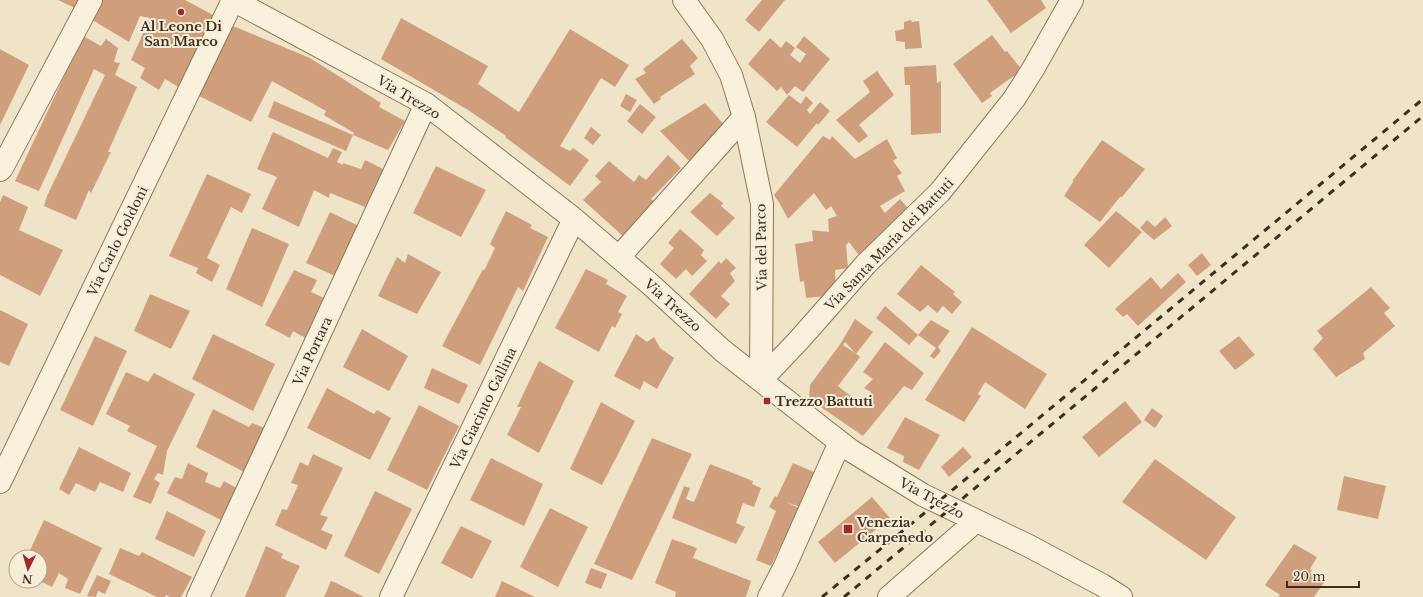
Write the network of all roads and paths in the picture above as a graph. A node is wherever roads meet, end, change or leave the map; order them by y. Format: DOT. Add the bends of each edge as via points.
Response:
graph roads {
  1 [pos="91,0"];
  2 [pos="233,0"];
  3 [pos="684,0"];
  4 [pos="1072,0"];
  5 [pos="426,104"];
  6 [pos="744,117"];
  7 [pos="0,170"];
  8 [pos="574,219"];
  9 [pos="618,257"];
  10 [pos="761,380"];
  11 [pos="840,442"];
  12 [pos="0,482"];
  13 [pos="976,521"];
  14 [pos="198,597"];
  15 [pos="391,597"];
  16 [pos="768,597"];
  17 [pos="889,597"];
  18 [pos="1121,597"];
  1 -- 7 [label="street"];
  2 -- 5 [label="street, Via Trezzo"];
  2 -- 12 [label="street, Via Carlo Goldoni"];
  3 -- 6 [label="street, Via del Parco" via="712,39 731,75"];
  4 -- 10 [label="street, Via Santa Maria dei Battuti" via="1014,99 940,192 866,264"];
  5 -- 8 [label="street, Via Trezzo"];
  5 -- 14 [label="street, Via Portara"];
  6 -- 9 [label="street"];
  6 -- 10 [label="street, Via del Parco" via="762,204"];
  8 -- 9 [label="street, Via Trezzo"];
  8 -- 15 [label="street, Via Giacinto Gallina"];
  9 -- 10 [label="street, Via Trezzo" via="723,351"];
  10 -- 11 [label="street, Via Trezzo"];
  11 -- 13 [label="street, Via Trezzo" via="923,495"];
  11 -- 16 [label="street" via="784,568"];
  13 -- 17 [label="street"];
  13 -- 18 [label="street, Via Trezzo" via="1029,546"];
}
